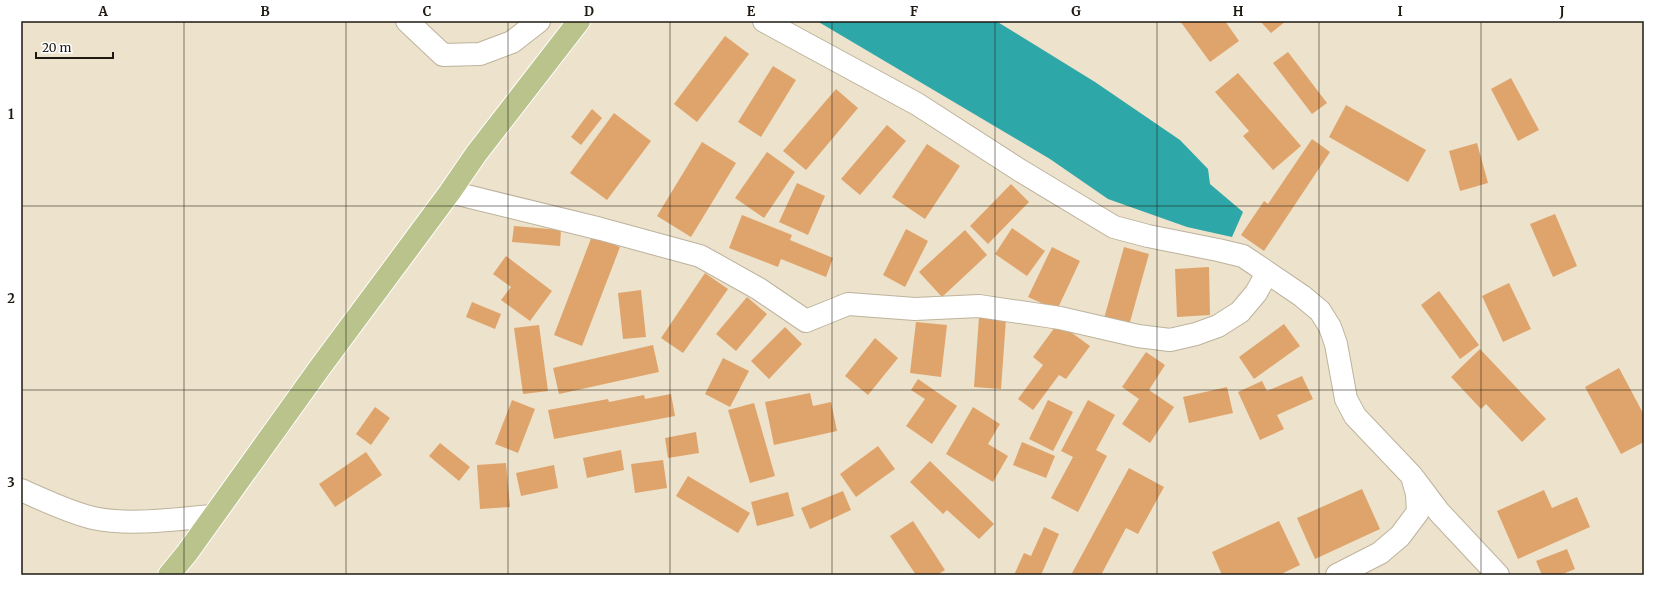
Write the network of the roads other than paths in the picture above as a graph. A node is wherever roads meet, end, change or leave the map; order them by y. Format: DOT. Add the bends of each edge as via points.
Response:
graph roads {
  1 [pos="407,21"];
  2 [pos="539,21"];
  3 [pos="579,21"];
  4 [pos="764,21"];
  5 [pos="450,192"];
  6 [pos="1267,273"];
  7 [pos="1412,476"];
  8 [pos="21,490"];
  9 [pos="213,516"];
  10 [pos="169,575"];
  11 [pos="1338,575"];
  12 [pos="1498,575"];
  1 -- 2 [label="street" via="443,55 480,54 512,42"];
  3 -- 5 [label="main road" via="476,154"];
  4 -- 6 [label="street" via="917,104 1114,227 1243,256"];
  5 -- 6 [label="street" via="700,256 759,289 806,321 848,304 915,309 979,306 1060,318 1138,336 1170,340 1218,326 1240,312 1256,293"];
  5 -- 9 [label="main road"];
  6 -- 7 [label="street" via="1320,311 1330,327 1336,344 1346,399 1355,416"];
  7 -- 11 [label="street" via="1418,512 1400,536 1380,553"];
  7 -- 12 [label="street" via="1439,512"];
  8 -- 9 [label="street" via="93,518 137,522"];
  9 -- 10 [label="main road"];
}
